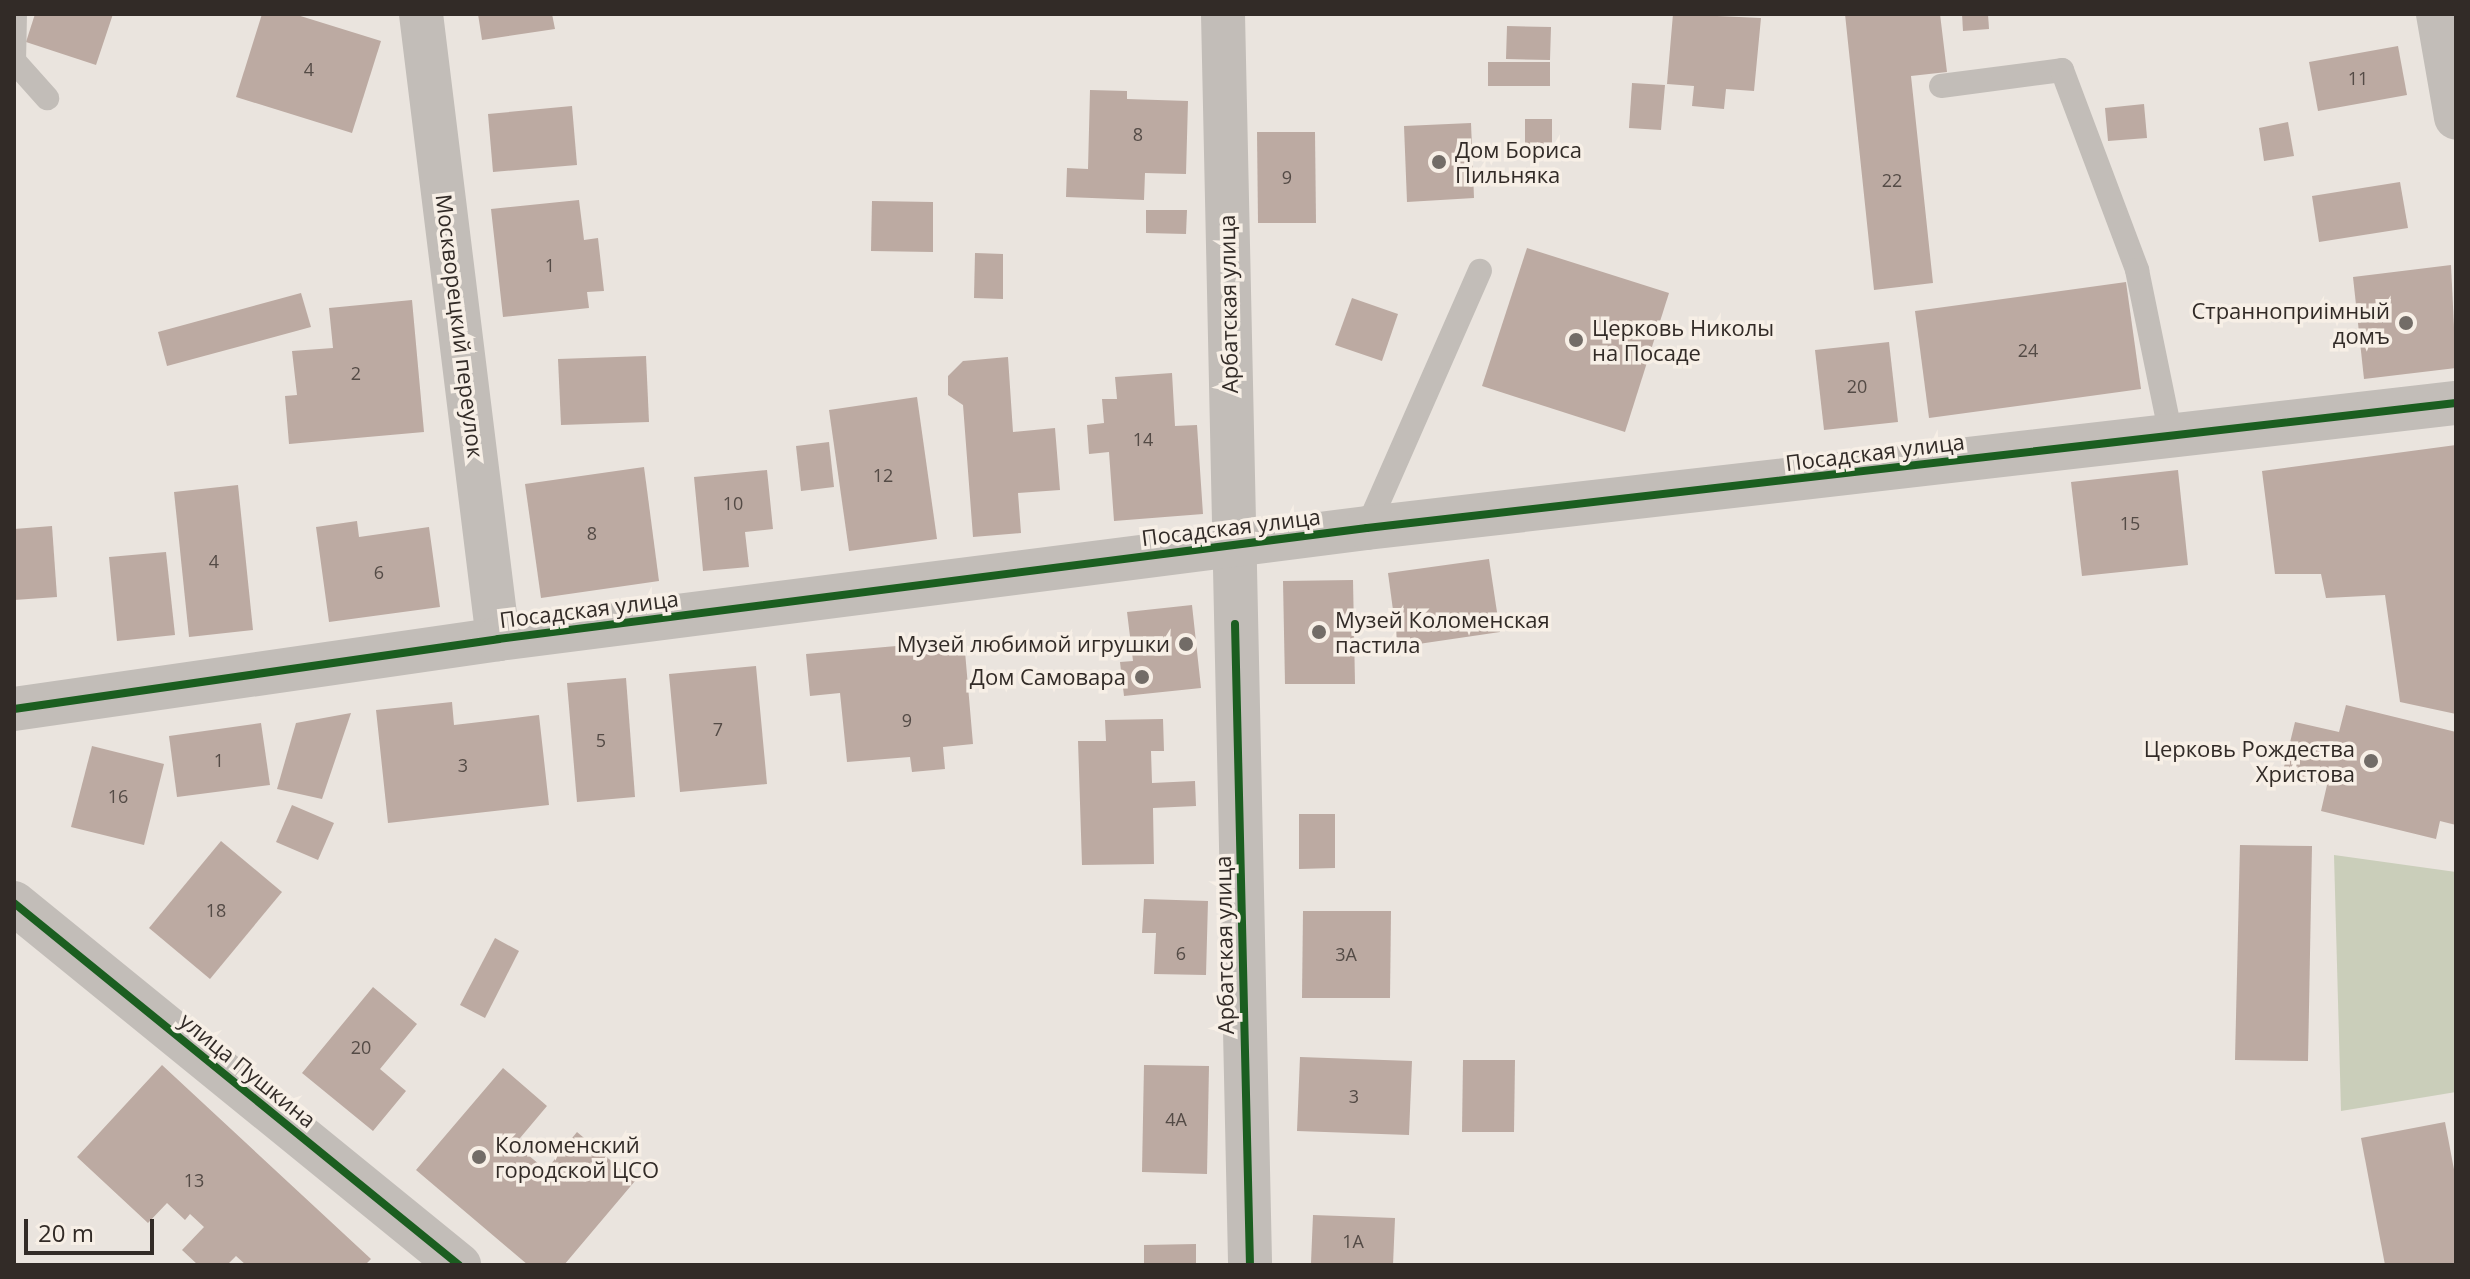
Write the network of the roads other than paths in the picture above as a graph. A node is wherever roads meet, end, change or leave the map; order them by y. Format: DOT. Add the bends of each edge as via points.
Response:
graph roads {
  1 [pos="15,14"];
  2 [pos="421,14"];
  3 [pos="1223,14"];
  4 [pos="2438,14"];
  5 [pos="1941,86"];
  6 [pos="47,98"];
  7 [pos="2456,117"];
  8 [pos="1480,271"];
  9 [pos="2456,403"];
  10 [pos="2171,436"];
  11 [pos="1367,528"];
  12 [pos="1233,545"];
  13 [pos="498,639"];
  14 [pos="14,709"];
  15 [pos="14,903"];
  16 [pos="447,1261"];
  17 [pos="1250,1265"];
  1 -- 6 [label="lane" via="14,61"];
  2 -- 13 [label="street, Москворецкий переулок"];
  3 -- 12 [label="street, Арбатская улица"];
  4 -- 7 [label="street"];
  5 -- 10 [label="lane" via="2062,70 2137,270"];
  8 -- 11 [label="lane"];
  9 -- 10 [label="street, Посадская улица"];
  10 -- 11 [label="street, Посадская улица"];
  11 -- 12 [label="street, Посадская улица"];
  12 -- 13 [label="street, Посадская улица"];
  12 -- 17 [label="street, Арбатская улица"];
  13 -- 14 [label="street, Посадская улица"];
  15 -- 16 [label="street, улица Пушкина"];
}
